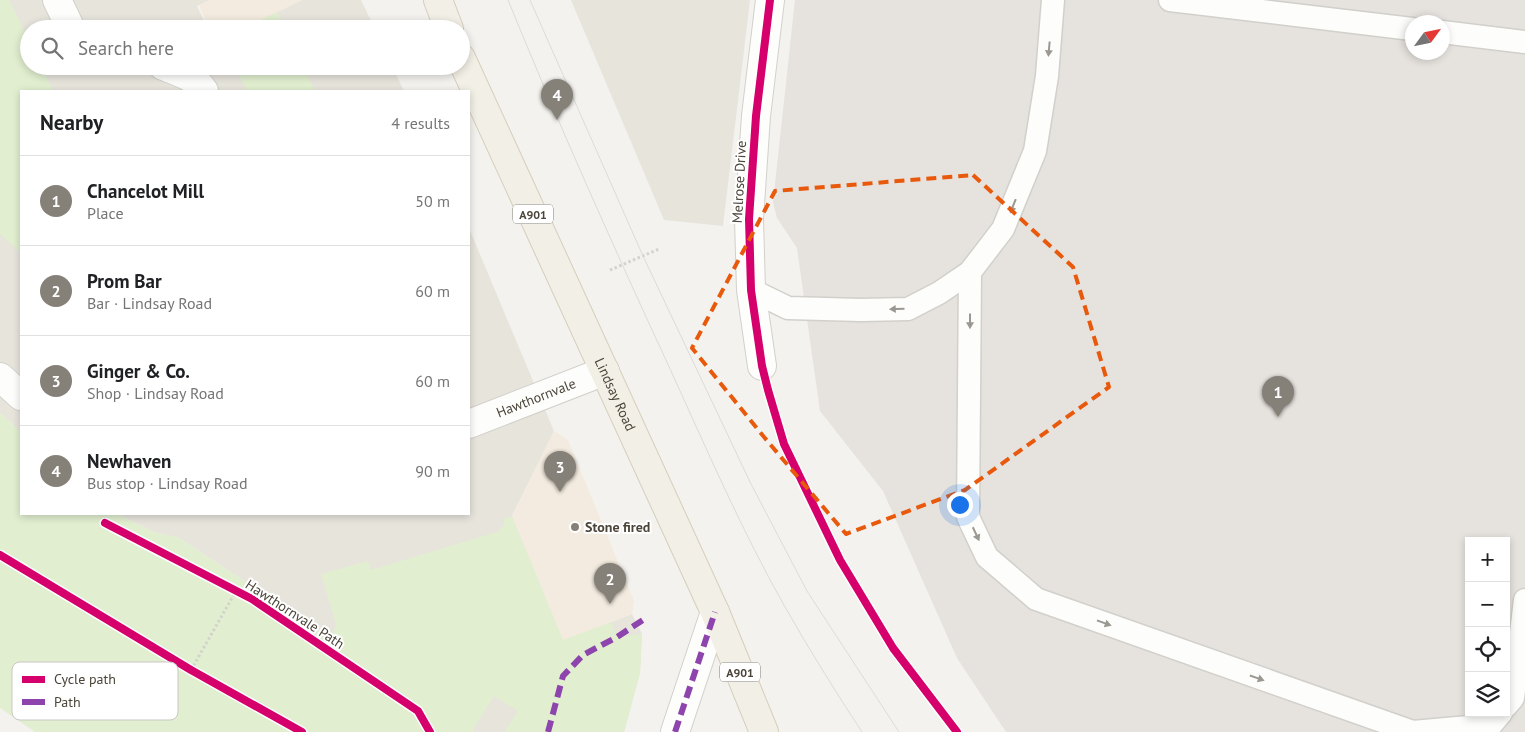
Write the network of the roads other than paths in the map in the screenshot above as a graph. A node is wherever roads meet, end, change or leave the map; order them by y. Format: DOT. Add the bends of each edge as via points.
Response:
graph roads {
  1 [pos="57,0"];
  2 [pos="438,0"];
  3 [pos="770,0"];
  4 [pos="1053,0"];
  5 [pos="1170,0"];
  6 [pos="67,20"];
  7 [pos="446,20"];
  8 [pos="1405,28"];
  9 [pos="1450,33"];
  10 [pos="1525,42"];
  11 [pos="186,75"];
  12 [pos="469,75"];
  13 [pos="203,90"];
  14 [pos="970,272"];
  15 [pos="751,290"];
  16 [pos="762,366"];
  17 [pos="605,371"];
  18 [pos="0,378"];
  19 [pos="20,395"];
  20 [pos="470,424"];
  21 [pos="1525,600"];
  22 [pos="715,612"];
  23 [pos="1510,701"];
  24 [pos="1498,717"];
  25 [pos="675,732"];
  26 [pos="764,732"];
  27 [pos="1413,732"];
  1 -- 6 [label="street"];
  2 -- 7 [label="main road"];
  3 -- 15 [label="street, Melrose Drive" via="749,204"];
  4 -- 14 [label="lane, one-way" via="1047,76 1035,151 1003,229"];
  5 -- 8 [label="lane"];
  9 -- 10 [label="lane"];
  11 -- 13 [label="street" via="196,80"];
  12 -- 17 [label="main road, Lindsay Road / A901"];
  14 -- 15 [label="lane, one-way" via="908,309 788,308"];
  14 -- 27 [label="lane, one-way" via="968,517 987,557 1036,599"];
  15 -- 16 [label="street, Melrose Drive"];
  17 -- 20 [label="street, Hawthornvale"];
  17 -- 22 [label="main road, Lindsay Road / A901"];
  18 -- 19 [label="street"];
  21 -- 23 [label="lane"];
  22 -- 25 [label="street"];
  22 -- 26 [label="main road, Lindsay Road / A901"];
  24 -- 27 [label="lane" via="1491,725"];
}
